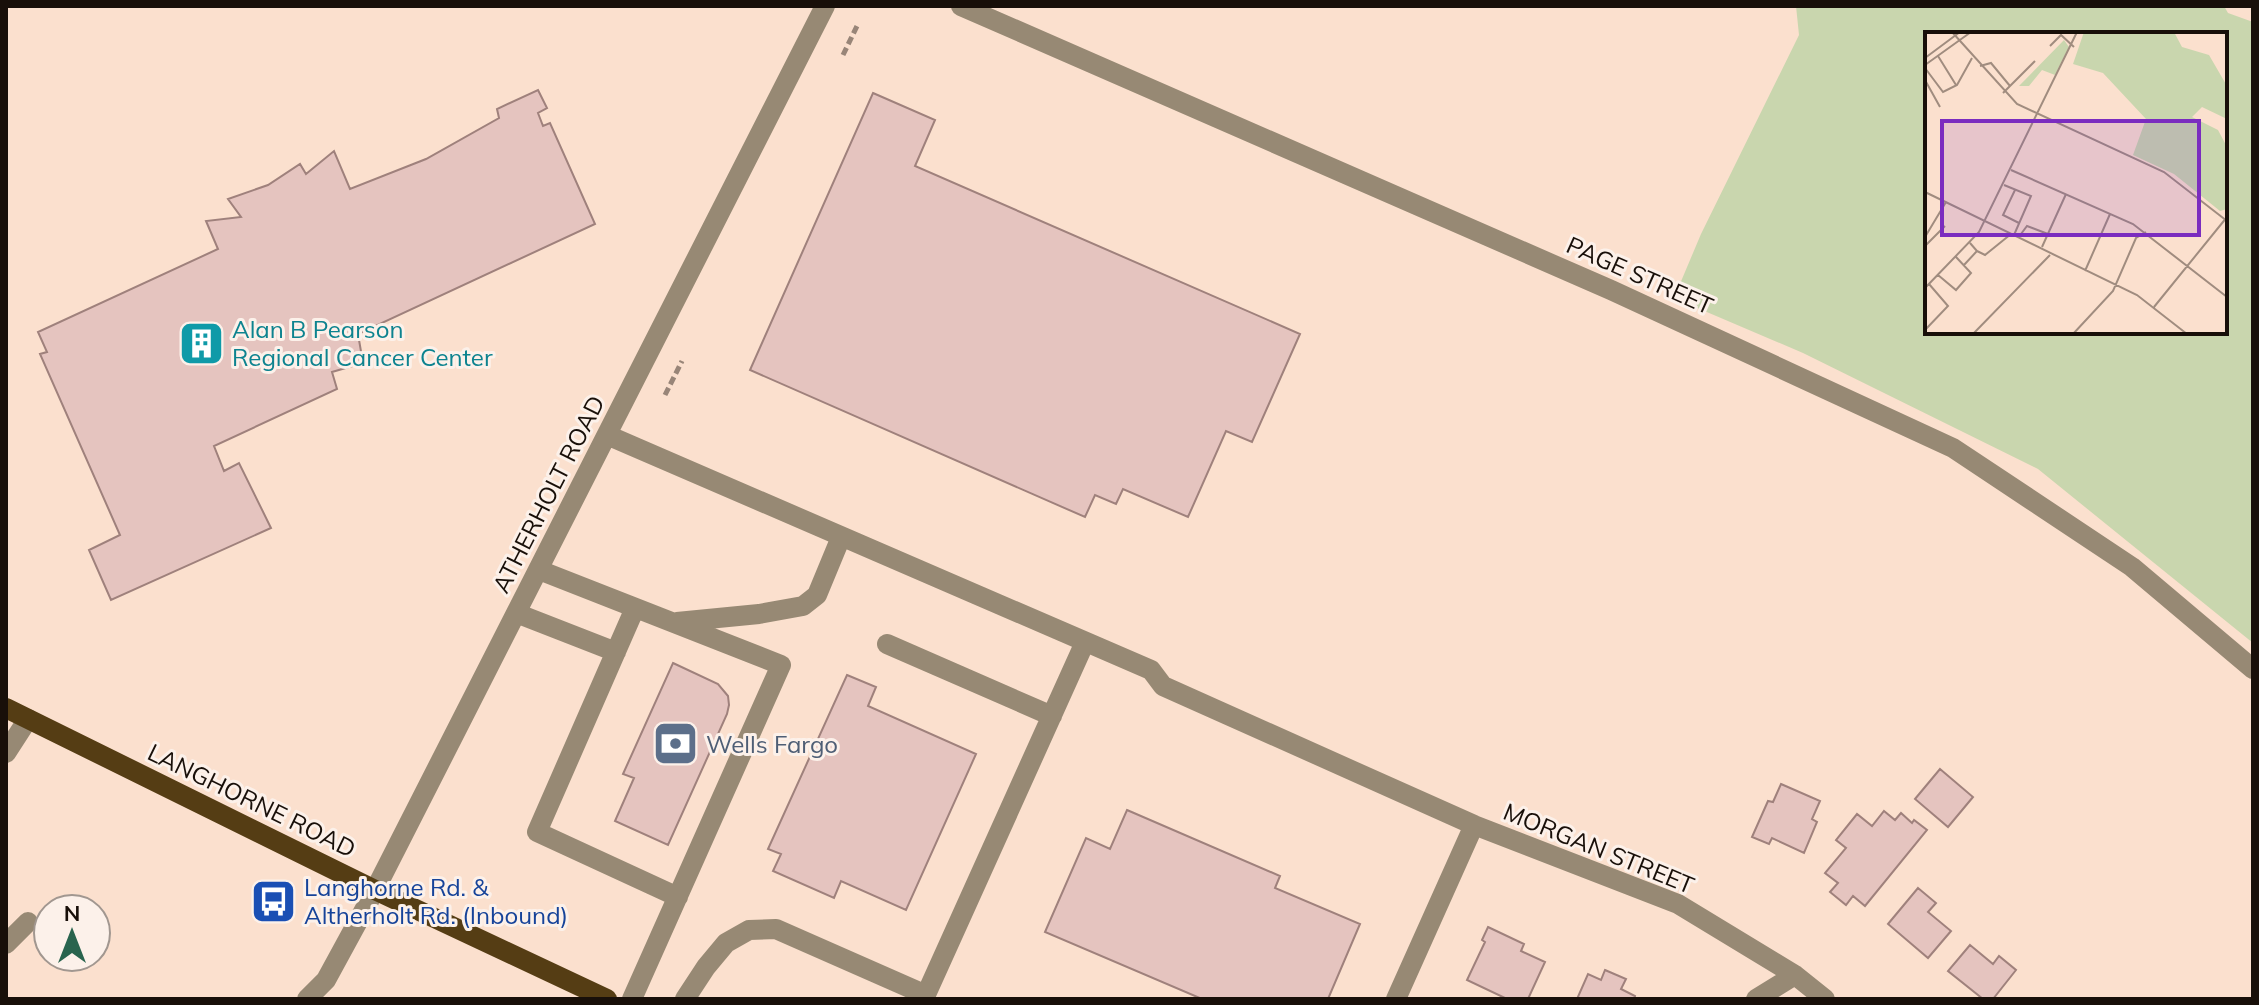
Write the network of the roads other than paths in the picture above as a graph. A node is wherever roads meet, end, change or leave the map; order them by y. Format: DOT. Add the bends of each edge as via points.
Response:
graph roads {
  1 [pos="825,6"];
  2 [pos="961,6"];
  3 [pos="607,435"];
  4 [pos="841,537"];
  5 [pos="539,570"];
  6 [pos="635,608"];
  7 [pos="516,613"];
  8 [pos="673,623"];
  9 [pos="1085,642"];
  10 [pos="887,644"];
  11 [pos="616,652"];
  12 [pos="2253,669"];
  13 [pos="6,708"];
  14 [pos="1052,716"];
  15 [pos="28,719"];
  16 [pos="6,753"];
  17 [pos="1474,825"];
  18 [pos="375,890"];
  19 [pos="678,897"];
  20 [pos="28,922"];
  21 [pos="6,944"];
  22 [pos="1795,975"];
  23 [pos="925,997"];
  24 [pos="602,998"];
  25 [pos="307,999"];
  26 [pos="632,999"];
  27 [pos="685,999"];
  28 [pos="1396,999"];
  29 [pos="1756,999"];
  30 [pos="1825,999"];
  1 -- 3 [label="street, ATHERHOLT ROAD"];
  2 -- 12 [label="street, PAGE STREET" via="1611,290 1953,448 2132,567"];
  3 -- 4 [label="street, MORGAN STREET"];
  3 -- 5 [label="street, ATHERHOLT ROAD"];
  4 -- 8 [label="street" via="817,595 803,606"];
  4 -- 9 [label="street, MORGAN STREET"];
  5 -- 6 [label="street"];
  5 -- 7 [label="street, ATHERHOLT ROAD"];
  6 -- 8 [label="street"];
  6 -- 11 [label="street"];
  7 -- 11 [label="street"];
  7 -- 18 [label="street, ATHERHOLT ROAD"];
  8 -- 19 [label="street" via="781,665"];
  9 -- 14 [label="street"];
  9 -- 17 [label="street, MORGAN STREET" via="1151,670 1163,686"];
  10 -- 14 [label="street"];
  11 -- 19 [label="street" via="537,832"];
  13 -- 15 [label="main road, LANGHORNE ROAD"];
  14 -- 23 [label="street"];
  15 -- 16 [label="street"];
  15 -- 18 [label="main road, LANGHORNE ROAD"];
  17 -- 22 [label="street, MORGAN STREET" via="1678,904"];
  17 -- 28 [label="street"];
  18 -- 24 [label="main road, LANGHORNE ROAD"];
  18 -- 25 [label="street, ATHERHOLT ROAD" via="326,980"];
  19 -- 26 [label="street"];
  20 -- 21 [label="street"];
  22 -- 29 [label="street"];
  22 -- 30 [label="street, MORGAN STREET"];
  23 -- 27 [label="street" via="776,929 749,930 726,943"];
}
